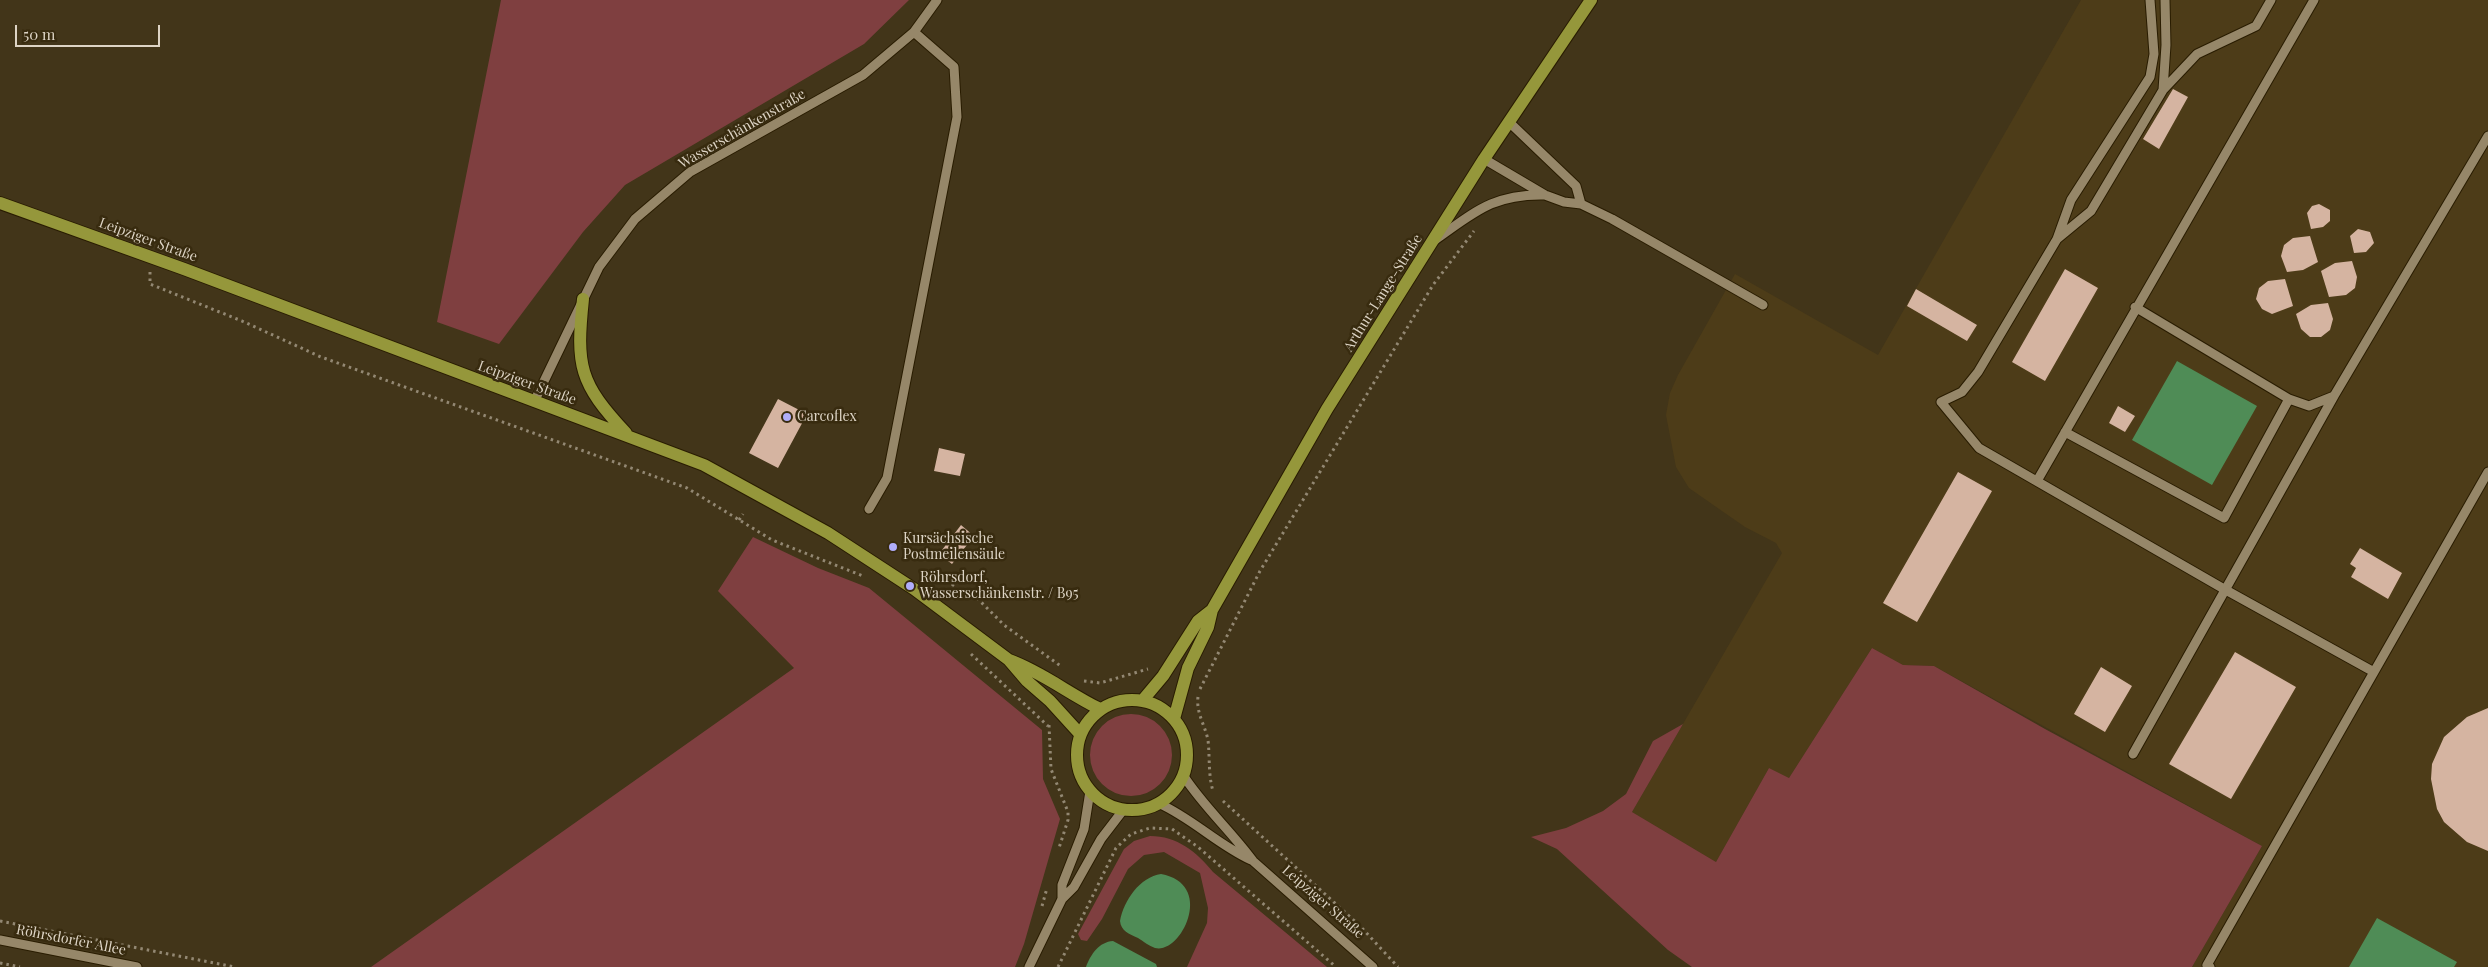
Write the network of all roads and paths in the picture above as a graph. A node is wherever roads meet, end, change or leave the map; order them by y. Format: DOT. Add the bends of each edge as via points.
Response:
graph roads {
  1 [pos="937,0"];
  2 [pos="1591,0"];
  3 [pos="2150,0"];
  4 [pos="2165,0"];
  5 [pos="2271,0"];
  6 [pos="2314,0"];
  7 [pos="914,32"];
  8 [pos="2163,90"];
  9 [pos="1509,122"];
  10 [pos="2488,136"];
  11 [pos="1484,159"];
  12 [pos="1545,195"];
  13 [pos="0,203"];
  14 [pos="1581,204"];
  15 [pos="1478,226"];
  16 [pos="2057,240"];
  17 [pos="1433,242"];
  18 [pos="150,257"];
  19 [pos="583,299"];
  20 [pos="1763,305"];
  21 [pos="2136,307"];
  22 [pos="2334,396"];
  23 [pos="2289,399"];
  24 [pos="534,402"];
  25 [pos="2065,432"];
  26 [pos="628,434"];
  27 [pos="2488,472"];
  28 [pos="2037,481"];
  29 [pos="869,509"];
  30 [pos="743,514"];
  31 [pos="739,520"];
  32 [pos="786,538"];
  33 [pos="784,545"];
  34 [pos="908,547"];
  35 [pos="905,552"];
  36 [pos="865,577"];
  37 [pos="955,582"];
  38 [pos="952,586"];
  39 [pos="2224,589"];
  40 [pos="977,598"];
  41 [pos="1212,610"];
  42 [pos="967,649"];
  43 [pos="1009,660"];
  44 [pos="1069,672"];
  45 [pos="2374,672"];
  46 [pos="1163,676"];
  47 [pos="1182,685"];
  48 [pos="1199,692"];
  49 [pos="1072,695"];
  50 [pos="1142,700"];
  51 [pos="1100,709"];
  52 [pos="1060,712"];
  53 [pos="1174,719"];
  54 [pos="1048,726"];
  55 [pos="1080,734"];
  56 [pos="2133,754"];
  57 [pos="1182,775"];
  58 [pos="1090,791"];
  59 [pos="1213,792"];
  60 [pos="1220,798"];
  61 [pos="1158,804"];
  62 [pos="1124,809"];
  63 [pos="1058,854"];
  64 [pos="1253,860"];
  65 [pos="1048,882"];
  66 [pos="1062,899"];
  67 [pos="1042,910"];
  68 [pos="0,921"];
  69 [pos="0,940"];
  70 [pos="0,963"];
  71 [pos="20,967"];
  72 [pos="137,967"];
  73 [pos="235,967"];
  74 [pos="1029,967"];
  75 [pos="1058,967"];
  76 [pos="1336,967"];
  77 [pos="1374,967"];
  78 [pos="1398,967"];
  79 [pos="2210,967"];
  1 -- 7 [label="street, Wasserschänkenstraße"];
  2 -- 9 [label="main road, Arthur-Lange-Straße"];
  3 -- 16 [label="street" via="2154,54 2150,77 2071,200"];
  4 -- 8 [label="street"];
  5 -- 8 [label="street" via="2256,26 2198,54"];
  6 -- 21 [label="street"];
  7 -- 19 [label="street, Wasserschänkenstraße" via="863,75 690,172 635,219 598,267"];
  7 -- 29 [label="street" via="954,67 957,116 887,478"];
  8 -- 16 [label="street" via="2091,211"];
  9 -- 11 [label="main road, Arthur-Lange-Straße"];
  9 -- 14 [label="street" via="1576,186"];
  10 -- 22 [label="street"];
  11 -- 12 [label="street"];
  11 -- 17 [label="main road, Arthur-Lange-Straße"];
  12 -- 14 [label="street"];
  12 -- 17 [label="street" via="1522,194 1494,201"];
  13 -- 18 [label="main road, Leipziger Straße"];
  14 -- 20 [label="street"];
  15 -- 48 [label="path" via="1433,284 1260,571"];
  16 -- 28 [label="street" via="1978,372 1962,392 1941,402 1979,448"];
  17 -- 41 [label="main road, Arthur-Lange-Straße" via="1327,409"];
  18 -- 24 [label="main road, Leipziger Straße"];
  18 -- 31 [label="path" via="150,284 321,357 686,488"];
  19 -- 24 [label="street, Wasserschänkenstraße"];
  19 -- 26 [label="main road" via="582,368 598,402"];
  21 -- 23 [label="street"];
  21 -- 25 [label="street"];
  22 -- 23 [label="street" via="2309,406"];
  22 -- 39 [label="street"];
  23 -- 25 [label="street" via="2224,518"];
  24 -- 26 [label="main road, Leipziger Straße"];
  25 -- 28 [label="street"];
  26 -- 43 [label="main road, Leipziger Straße" via="704,465 828,533 914,589"];
  27 -- 45 [label="street"];
  28 -- 39 [label="street"];
  30 -- 31 [label="path"];
  31 -- 33 [label="path"];
  32 -- 33 [label="path"];
  33 -- 36 [label="path"];
  34 -- 35 [label="path"];
  37 -- 38 [label="path"];
  39 -- 45 [label="street"];
  39 -- 56 [label="street"];
  40 -- 44 [label="path" via="1004,625"];
  41 -- 46 [label="main road, Arthur-Lange-Straße" via="1198,621"];
  41 -- 47 [label="main road, Arthur-Lange-Straße" via="1208,627"];
  42 -- 54 [label="path"];
  43 -- 49 [label="main road, Leipziger Straße" via="1033,668"];
  43 -- 52 [label="main road, Leipziger Straße"];
  45 -- 79 [label="street" via="2207,965"];
  46 -- 49 [label="path" via="1148,669 1100,683 1082,680"];
  46 -- 50 [label="main road, Arthur-Lange-Straße"];
  47 -- 48 [label="path"];
  47 -- 53 [label="main road, Arthur-Lange-Straße"];
  48 -- 59 [label="path" via="1199,714 1207,737"];
  49 -- 51 [label="main road, Leipziger Straße"];
  50 -- 51 [label="main road" via="1114,702"];
  50 -- 53 [label="main road" via="1159,707"];
  51 -- 55 [label="main road"];
  52 -- 54 [label="path"];
  52 -- 55 [label="main road, Leipziger Straße"];
  53 -- 57 [label="main road" via="1182,731 1186,747"];
  54 -- 63 [label="path" via="1051,770 1068,812"];
  55 -- 58 [label="main road" via="1077,766"];
  57 -- 61 [label="main road" via="1172,793"];
  57 -- 64 [label="street, Leipziger Straße" via="1203,805"];
  58 -- 62 [label="main road" via="1107,804"];
  58 -- 66 [label="street" via="1084,829 1062,885"];
  60 -- 78 [label="path" via="1360,926"];
  61 -- 62 [label="main road"];
  61 -- 64 [label="street, Leipziger Straße" via="1190,820 1229,850"];
  62 -- 66 [label="street" via="1101,839 1074,888"];
  64 -- 77 [label="street, Leipziger Straße"];
  65 -- 67 [label="path"];
  66 -- 74 [label="street"];
  68 -- 73 [label="path"];
  69 -- 72 [label="street, Röhrsdorfer Allee"];
  70 -- 71 [label="path"];
  75 -- 76 [label="path" via="1116,848 1131,834 1150,828 1172,830 1198,847"];
}
